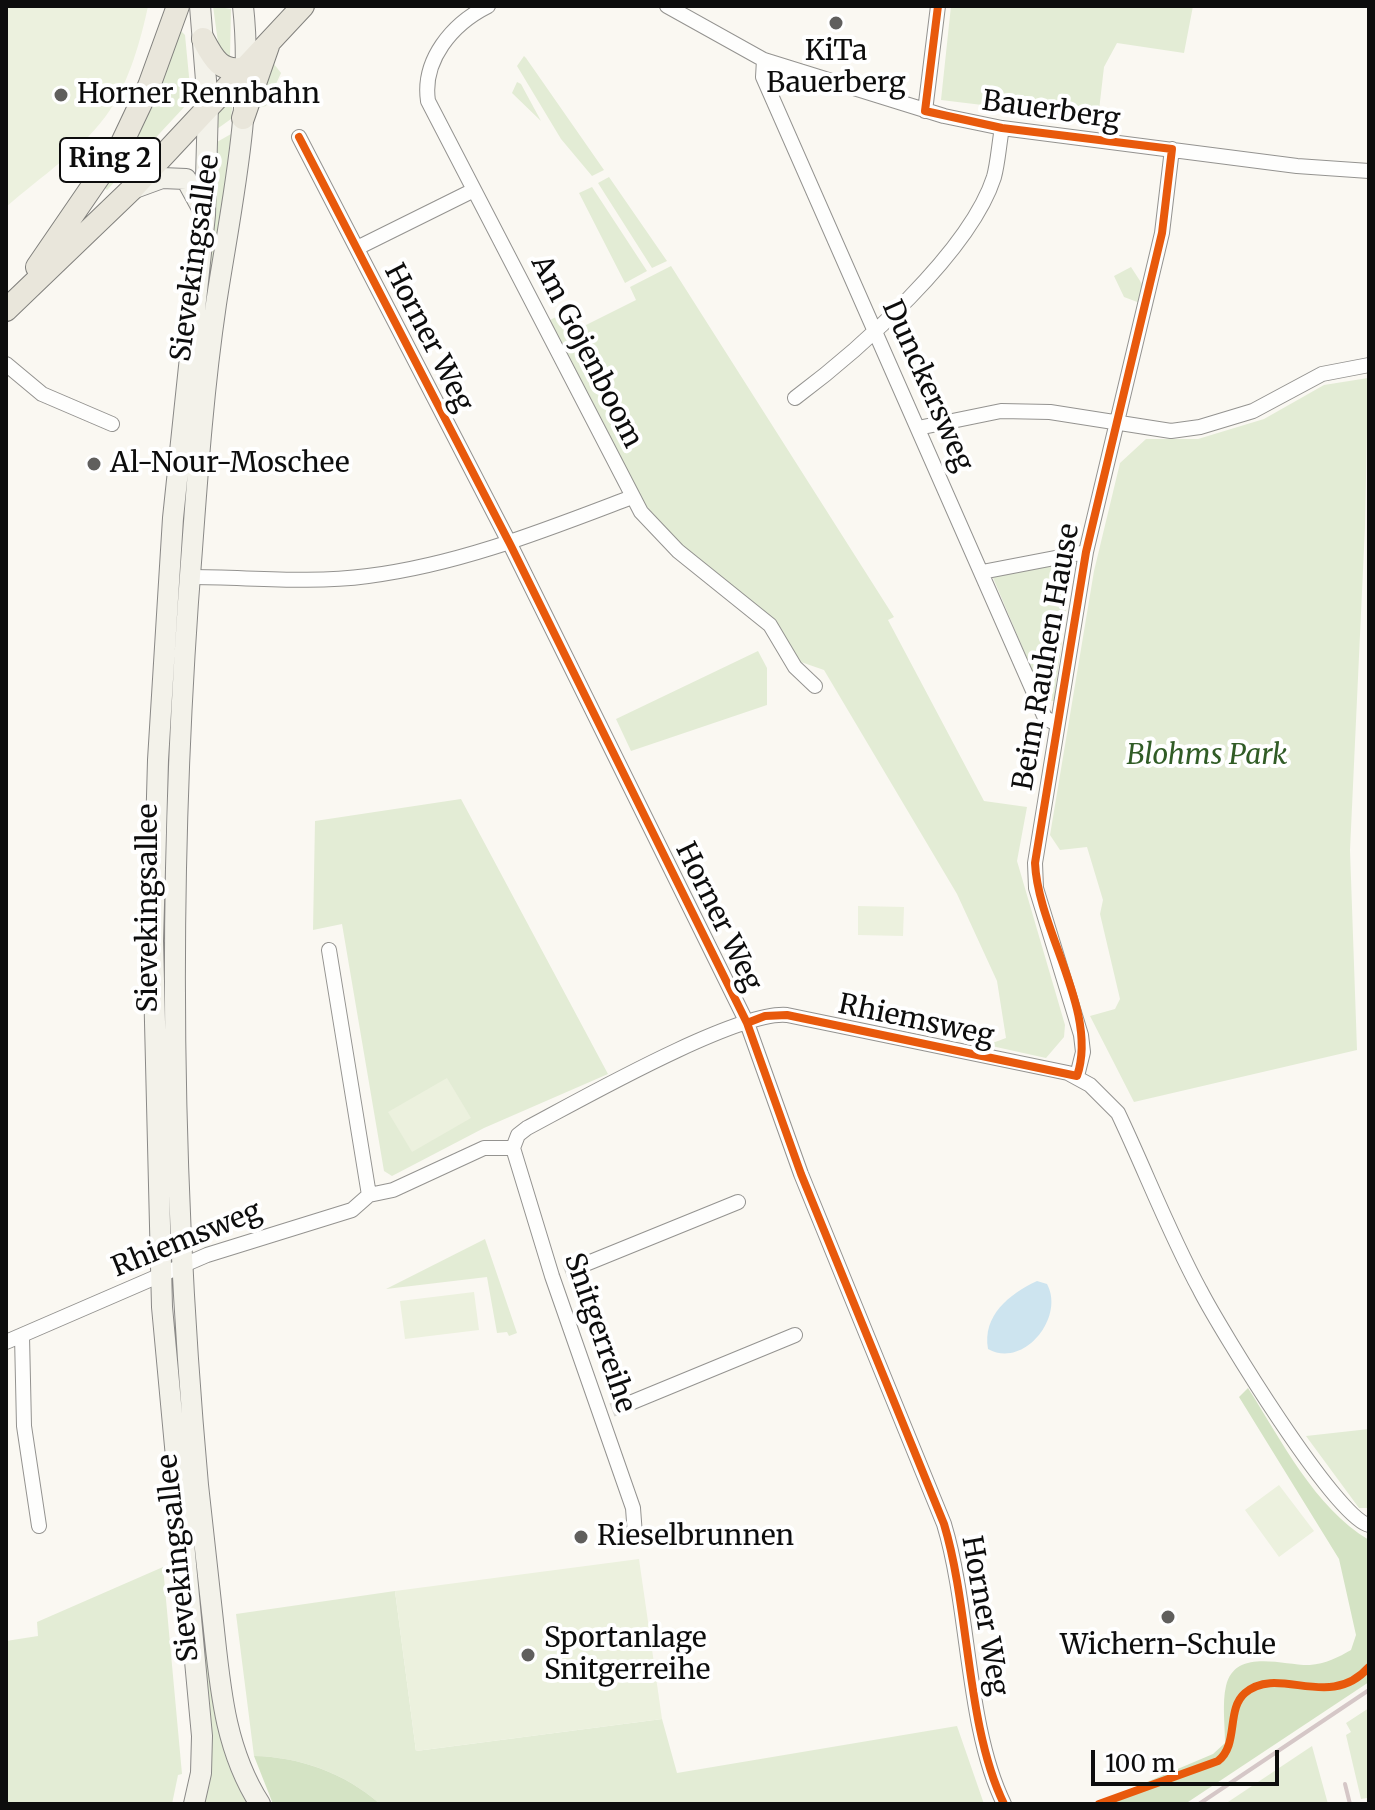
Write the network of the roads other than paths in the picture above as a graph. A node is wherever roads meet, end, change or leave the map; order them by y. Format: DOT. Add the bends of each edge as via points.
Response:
graph roads {
  1 [pos="200,6"];
  2 [pos="243,6"];
  3 [pos="303,6"];
  4 [pos="488,6"];
  5 [pos="667,6"];
  6 [pos="938,6"];
  7 [pos="177,9"];
  8 [pos="203,39"];
  9 [pos="268,45"];
  10 [pos="764,60"];
  11 [pos="245,68"];
  12 [pos="208,105"];
  13 [pos="925,111"];
  14 [pos="243,118"];
  15 [pos="1002,128"];
  16 [pos="299,137"];
  17 [pos="1172,149"];
  18 [pos="1369,171"];
  19 [pos="132,189"];
  20 [pos="474,190"];
  21 [pos="205,215"];
  22 [pos="357,248"];
  23 [pos="13,303"];
  24 [pos="875,331"];
  25 [pos="6,364"];
  26 [pos="1369,365"];
  27 [pos="795,398"];
  28 [pos="112,424"];
  29 [pos="1114,424"];
  30 [pos="918,428"];
  31 [pos="632,497"];
  32 [pos="510,544"];
  33 [pos="1086,552"];
  34 [pos="982,572"];
  35 [pos="179,577"];
  36 [pos="815,686"];
  37 [pos="1057,724"];
  38 [pos="329,950"];
  39 [pos="747,1023"];
  40 [pos="1077,1076"];
  41 [pos="513,1148"];
  42 [pos="369,1195"];
  43 [pos="738,1202"];
  44 [pos="583,1265"];
  45 [pos="181,1266"];
  46 [pos="161,1276"];
  47 [pos="795,1335"];
  48 [pos="22,1336"];
  49 [pos="6,1342"];
  50 [pos="630,1403"];
  51 [pos="1369,1525"];
  52 [pos="39,1526"];
  53 [pos="635,1535"];
  54 [pos="194,1804"];
  55 [pos="260,1804"];
  56 [pos="1004,1804"];
  1 -- 8 [label="main road, Sievekingsallee"];
  2 -- 11 [label="main road, Sievekingsallee"];
  3 -- 9 [label="main road"];
  4 -- 20 [label="street, Am Gojenboom" via="457,24 425,82 428,101"];
  5 -- 10 [label="street, Bauerberg"];
  6 -- 13 [label="street"];
  7 -- 23 [label="main road, Ring 2" via="122,143"];
  8 -- 11 [label="main road" via="221,66"];
  8 -- 12 [label="main road, Sievekingsallee"];
  9 -- 11 [label="main road"];
  9 -- 14 [label="main road"];
  10 -- 13 [label="street, Bauerberg"];
  10 -- 24 [label="street, Dunckersweg" via="763,77"];
  11 -- 12 [label="main road, Ring 2"];
  11 -- 14 [label="main road, Sievekingsallee"];
  12 -- 19 [label="main road, Ring 2"];
  12 -- 21 [label="main road, Sievekingsallee"];
  13 -- 15 [label="street, Bauerberg"];
  14 -- 35 [label="main road, Sievekingsallee"];
  15 -- 17 [label="street, Bauerberg"];
  15 -- 24 [label="street" via="994,178 964,234"];
  16 -- 22 [label="street, Horner Weg"];
  17 -- 18 [label="street, Bauerberg"];
  17 -- 29 [label="street, Beim Rauhen Hause" via="1162,233"];
  19 -- 21 [label="main road" via="162,178 186,179"];
  19 -- 23 [label="main road, Ring 2"];
  20 -- 22 [label="street"];
  20 -- 31 [label="street, Am Gojenboom"];
  21 -- 35 [label="main road, Sievekingsallee" via="186,378"];
  22 -- 32 [label="street, Horner Weg"];
  24 -- 27 [label="street"];
  24 -- 30 [label="street, Dunckersweg"];
  25 -- 28 [label="street" via="42,394"];
  26 -- 29 [label="street" via="1322,374 1253,411 1200,427 1171,431"];
  29 -- 30 [label="street" via="1050,412 1001,411"];
  29 -- 33 [label="street, Beim Rauhen Hause"];
  30 -- 34 [label="street, Dunckersweg"];
  31 -- 32 [label="street"];
  31 -- 36 [label="street, Am Gojenboom" via="678,551 770,625 795,667"];
  32 -- 35 [label="street" via="450,562 367,577 290,582"];
  32 -- 39 [label="street, Horner Weg"];
  33 -- 34 [label="street"];
  33 -- 37 [label="street, Beim Rauhen Hause"];
  34 -- 37 [label="street, Dunckersweg" via="1045,718"];
  35 -- 45 [label="main road, Sievekingsallee"];
  35 -- 46 [label="main road, Sievekingsallee" via="153,941"];
  37 -- 40 [label="street, Beim Rauhen Hause" via="1037,844 1036,888 1081,1035"];
  38 -- 42 [label="street"];
  39 -- 40 [label="street, Rhiemsweg" via="787,1015"];
  39 -- 41 [label="street, Rhiemsweg" via="717,1032 527,1128"];
  39 -- 56 [label="street, Horner Weg" via="801,1174 944,1524 955,1560 983,1736"];
  40 -- 51 [label="street" via="1118,1113 1198,1287 1244,1364 1345,1510"];
  41 -- 42 [label="street, Rhiemsweg" via="484,1148 393,1190"];
  41 -- 53 [label="street, Snitgerreihe" via="605,1413 633,1508"];
  42 -- 45 [label="street, Rhiemsweg" via="352,1210"];
  43 -- 44 [label="street"];
  45 -- 46 [label="street, Rhiemsweg"];
  45 -- 55 [label="main road, Sievekingsallee" via="221,1695 236,1759"];
  46 -- 48 [label="street, Rhiemsweg"];
  46 -- 54 [label="main road, Sievekingsallee" via="201,1714 201,1773"];
  47 -- 50 [label="street"];
  48 -- 49 [label="street, Rhiemsweg"];
  48 -- 52 [label="street" via="24,1426"];
}
